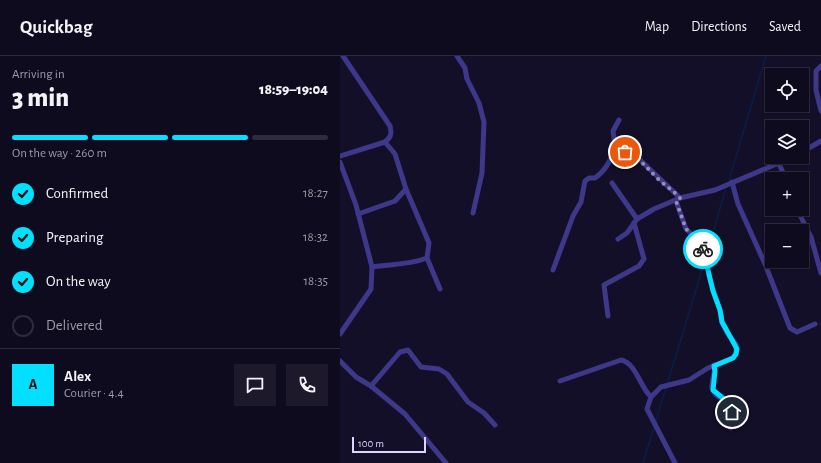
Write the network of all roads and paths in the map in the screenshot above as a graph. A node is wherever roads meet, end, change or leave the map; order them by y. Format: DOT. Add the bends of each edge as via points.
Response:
graph roads {
  1 [pos="343,56"];
  2 [pos="457,56"];
  3 [pos="821,66"];
  4 [pos="821,112"];
  5 [pos="619,120"];
  6 [pos="821,141"];
  7 [pos="385,142"];
  8 [pos="615,146"];
  9 [pos="809,148"];
  10 [pos="340,156"];
  11 [pos="340,162"];
  12 [pos="779,164"];
  13 [pos="783,172"];
  14 [pos="732,182"];
  15 [pos="612,183"];
  16 [pos="406,189"];
  17 [pos="678,200"];
  18 [pos="473,213"];
  19 [pos="358,214"];
  20 [pos="801,216"];
  21 [pos="636,221"];
  22 [pos="618,239"];
  23 [pos="427,258"];
  24 [pos="372,267"];
  25 [pos="553,270"];
  26 [pos="821,273"];
  27 [pos="440,289"];
  28 [pos="608,316"];
  29 [pos="815,324"];
  30 [pos="340,334"];
  31 [pos="340,361"];
  32 [pos="714,366"];
  33 [pos="560,381"];
  34 [pos="371,386"];
  35 [pos="651,397"];
  36 [pos="495,425"];
  37 [pos="731,428"];
  38 [pos="446,463"];
  39 [pos="675,463"];
  1 -- 7 [label="street" via="390,126 391,135"];
  2 -- 18 [label="street" via="465,68 484,122 482,172"];
  3 -- 4 [label="street" via="816,71"];
  5 -- 8 [label="street" via="613,131"];
  6 -- 9 [label="street"];
  7 -- 10 [label="street"];
  7 -- 16 [label="street" via="395,154"];
  8 -- 17 [label="street" via="637,157"];
  8 -- 25 [label="street" via="611,160 604,170 595,178 585,181 581,202 573,216"];
  11 -- 19 [label="street"];
  12 -- 13 [label="street"];
  12 -- 14 [label="street"];
  14 -- 17 [label="street" via="715,190"];
  14 -- 29 [label="street" via="738,204 790,328 796,332"];
  15 -- 21 [label="street"];
  16 -- 19 [label="street" via="395,201"];
  16 -- 23 [label="street" via="429,244"];
  17 -- 21 [label="street" via="654,209"];
  17 -- 32 [label="street" via="686,229 700,242 704,250 722,322 737,349 733,358"];
  19 -- 24 [label="street"];
  20 -- 26 [label="street" via="812,237"];
  21 -- 22 [label="street" via="627,233"];
  21 -- 28 [label="street" via="644,259 639,266 604,285"];
  23 -- 24 [label="street" via="414,263"];
  23 -- 27 [label="street"];
  24 -- 30 [label="street" via="371,289"];
  31 -- 34 [label="street" via="356,377"];
  32 -- 35 [label="street" via="689,380 661,387"];
  32 -- 37 [label="street" via="712,387 715,393 727,402 732,412"];
  33 -- 35 [label="street" via="621,360 629,365 642,388"];
  34 -- 36 [label="street" via="400,352 408,350 421,367 439,369 447,374 468,402 484,413"];
  34 -- 38 [label="street" via="405,414"];
  35 -- 39 [label="street" via="647,409"];
}
